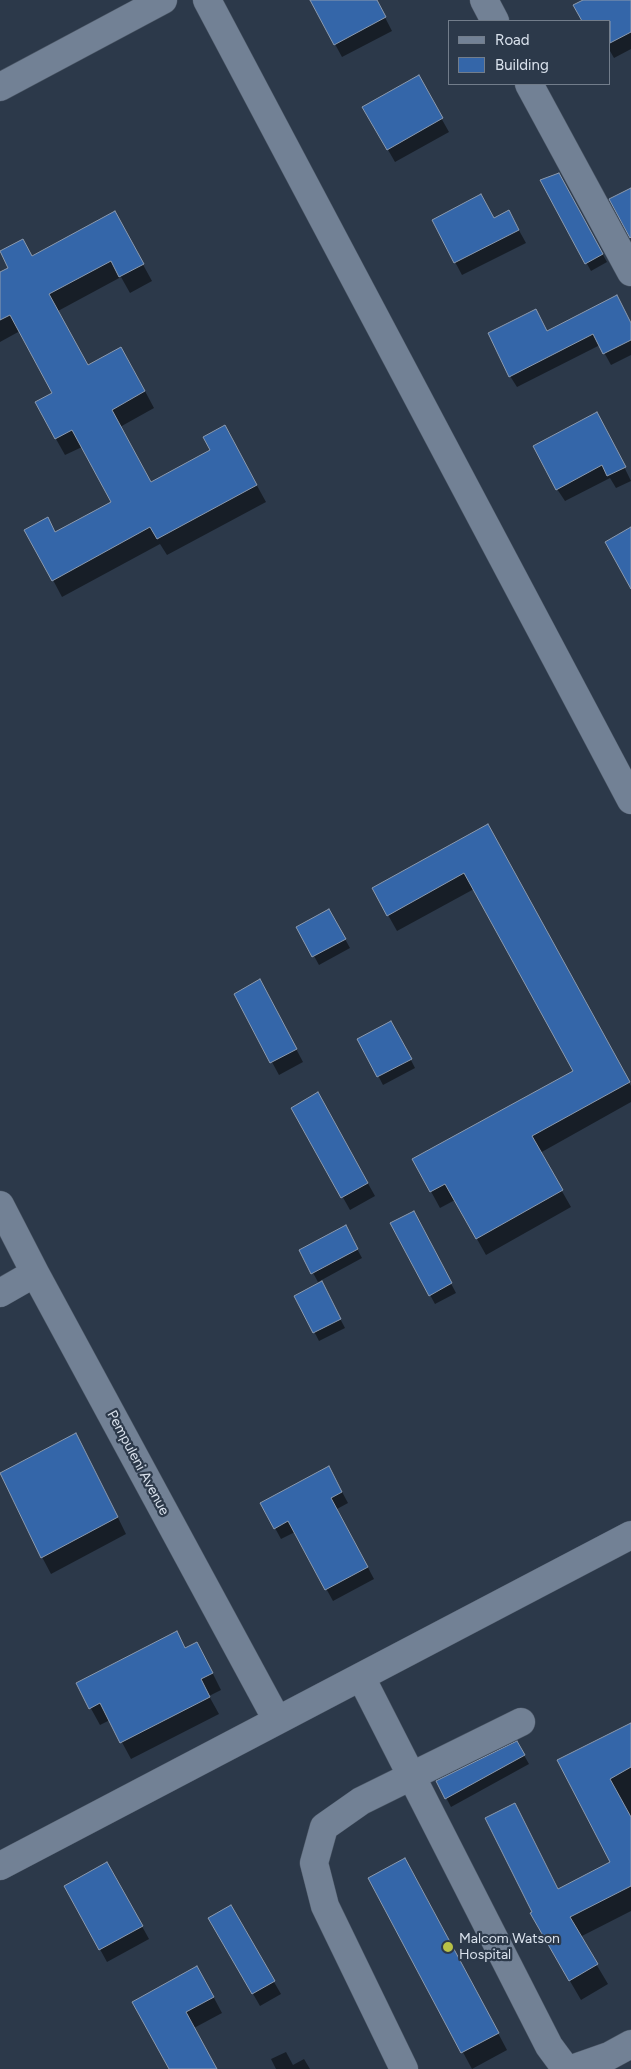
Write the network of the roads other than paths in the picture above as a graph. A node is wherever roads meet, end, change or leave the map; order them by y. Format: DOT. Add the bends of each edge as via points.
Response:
graph roads {
  1 [pos="164,0"];
  2 [pos="207,0"];
  3 [pos="484,0"];
  4 [pos="494,20"];
  5 [pos="530,85"];
  6 [pos="0,87"];
  7 [pos="631,272"];
  8 [pos="631,800"];
  9 [pos="0,1205"];
  10 [pos="35,1274"];
  11 [pos="0,1292"];
  12 [pos="631,1535"];
  13 [pos="361,1677"];
  14 [pos="278,1720"];
  15 [pos="520,1722"];
  16 [pos="411,1775"];
  17 [pos="0,1866"];
  18 [pos="631,2044"];
  19 [pos="404,2069"];
  20 [pos="566,2069"];
  21 [pos="572,2069"];
  1 -- 6 [label="street"];
  2 -- 8 [label="street"];
  3 -- 4 [label="street"];
  5 -- 7 [label="street"];
  9 -- 10 [label="street, Pempuleni Avenue"];
  10 -- 11 [label="street"];
  10 -- 14 [label="street, Pempuleni Avenue"];
  12 -- 13 [label="street"];
  13 -- 14 [label="street"];
  13 -- 16 [label="street"];
  14 -- 17 [label="street"];
  15 -- 16 [label="street"];
  16 -- 19 [label="street" via="361,1801 324,1828 314,1864 326,1906"];
  16 -- 20 [label="street" via="549,2046"];
  18 -- 21 [label="street"];
}
